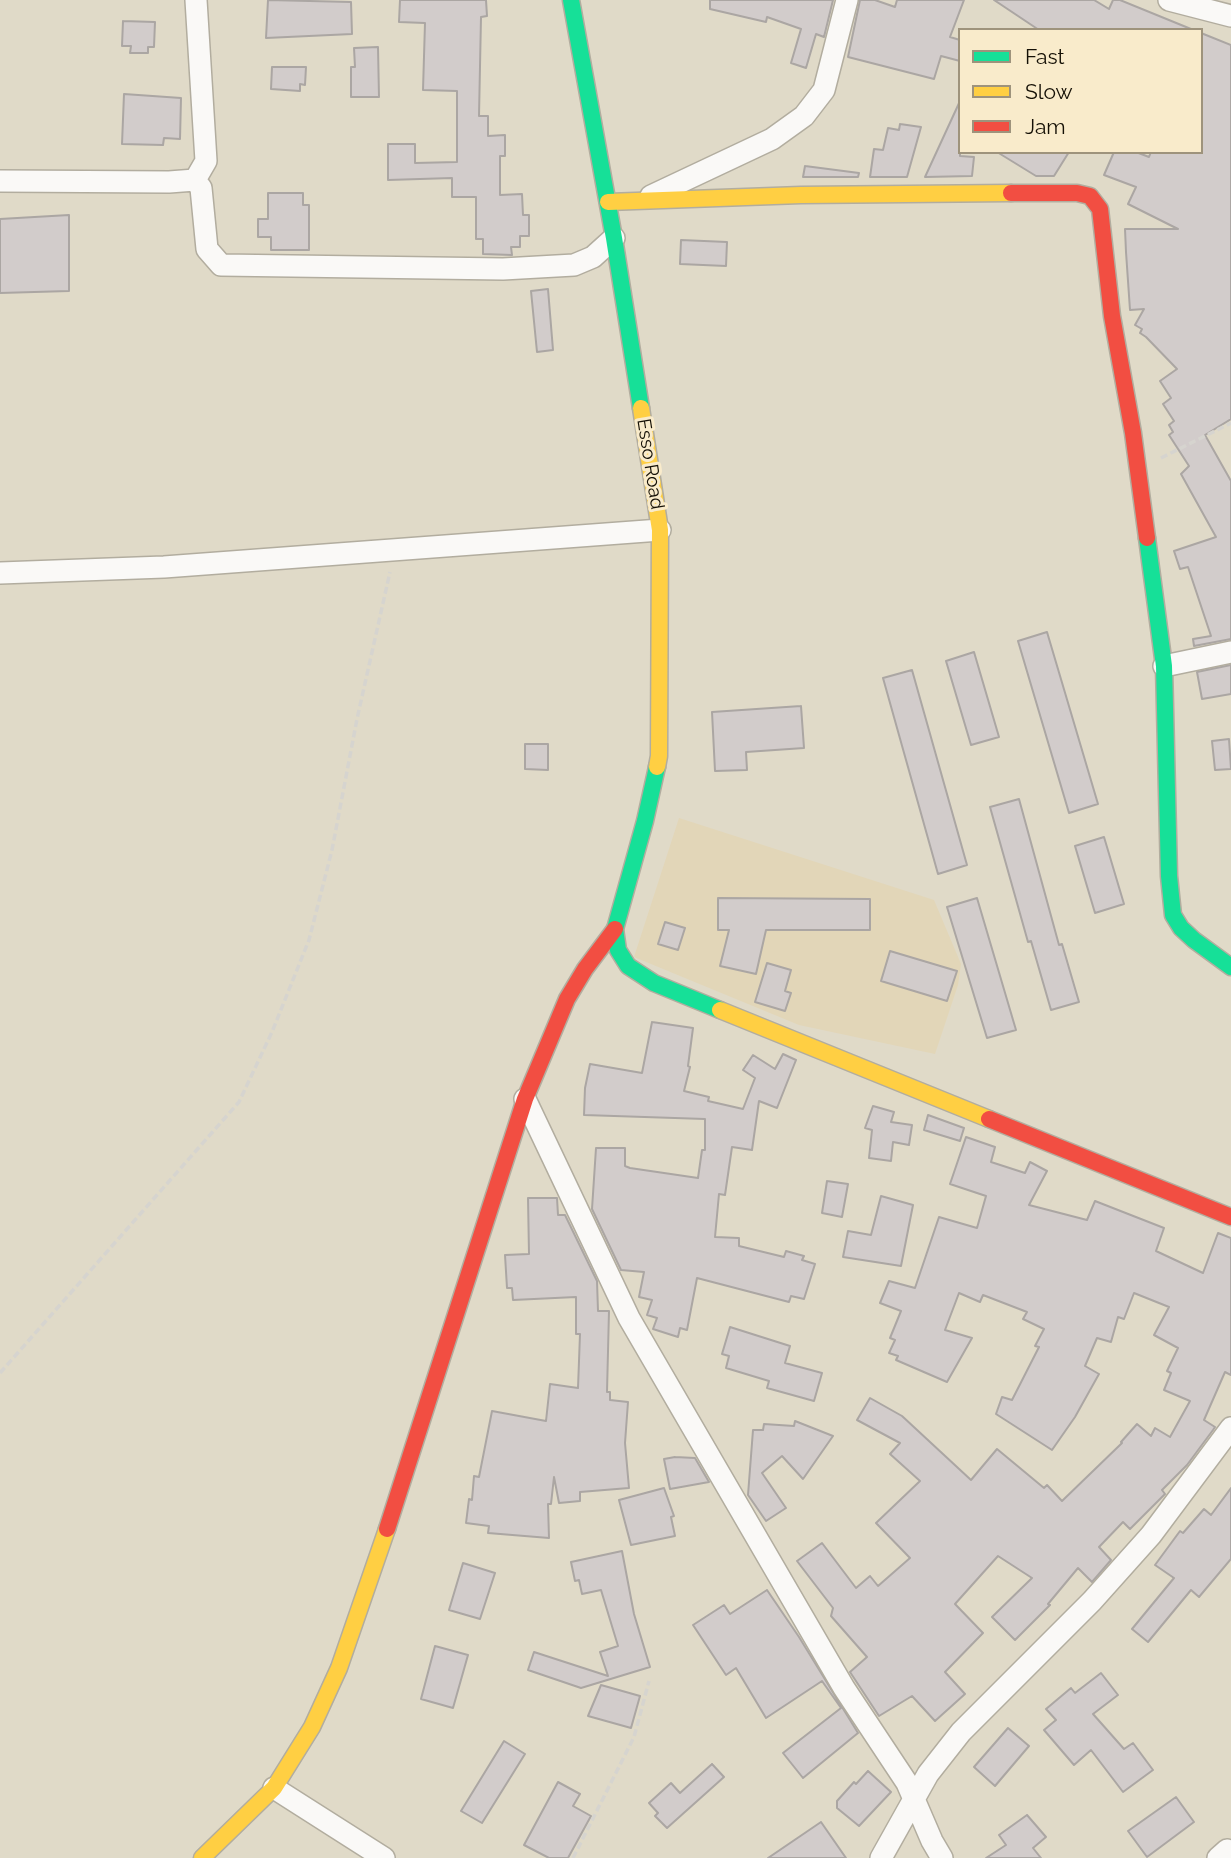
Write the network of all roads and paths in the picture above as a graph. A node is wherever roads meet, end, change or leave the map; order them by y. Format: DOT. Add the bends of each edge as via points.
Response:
graph roads {
  1 [pos="196,0"];
  2 [pos="571,0"];
  3 [pos="847,0"];
  4 [pos="1169,0"];
  5 [pos="1231,16"];
  6 [pos="195,180"];
  7 [pos="0,181"];
  8 [pos="640,201"];
  9 [pos="608,202"];
  10 [pos="614,238"];
  11 [pos="1231,423"];
  12 [pos="1138,470"];
  13 [pos="660,530"];
  14 [pos="395,551"];
  15 [pos="0,573"];
  16 [pos="1231,652"];
  17 [pos="1164,666"];
  18 [pos="615,929"];
  19 [pos="1231,967"];
  20 [pos="526,1099"];
  21 [pos="1231,1217"];
  22 [pos="0,1373"];
  23 [pos="1228,1439"];
  24 [pos="649,1681"];
  25 [pos="274,1788"];
  26 [pos="914,1799"];
  27 [pos="202,1858"];
  28 [pos="384,1858"];
  29 [pos="573,1858"];
  30 [pos="881,1858"];
  31 [pos="942,1858"];
  1 -- 6 [label="street" via="206,161"];
  2 -- 9 [label="street, Esso Road"];
  3 -- 8 [label="street" via="824,90 804,117 772,139"];
  4 -- 5 [label="street"];
  6 -- 7 [label="street"];
  6 -- 10 [label="street" via="201,188 206,249 221,265 503,269 574,265 593,257"];
  8 -- 9 [label="street"];
  8 -- 12 [label="street" via="843,195 1090,196 1100,209 1112,316"];
  9 -- 10 [label="street, Esso Road"];
  10 -- 13 [label="street, Esso Road"];
  11 -- 12 [label="path"];
  12 -- 17 [label="street"];
  13 -- 14 [label="street"];
  13 -- 18 [label="street, Esso Road" via="659,756"];
  14 -- 15 [label="street"];
  14 -- 22 [label="path" via="309,940 239,1102"];
  16 -- 17 [label="street"];
  17 -- 19 [label="street" via="1173,915 1188,934"];
  18 -- 20 [label="street" via="566,999"];
  18 -- 21 [label="street" via="618,950 628,966 654,983"];
  20 -- 25 [label="street" via="339,1668 313,1727"];
  20 -- 26 [label="street" via="629,1318 844,1688"];
  23 -- 26 [label="street" via="1092,1601 961,1732"];
  24 -- 29 [label="path" via="634,1737"];
  25 -- 27 [label="street"];
  25 -- 28 [label="street"];
  26 -- 30 [label="street"];
  26 -- 31 [label="street"];
}
